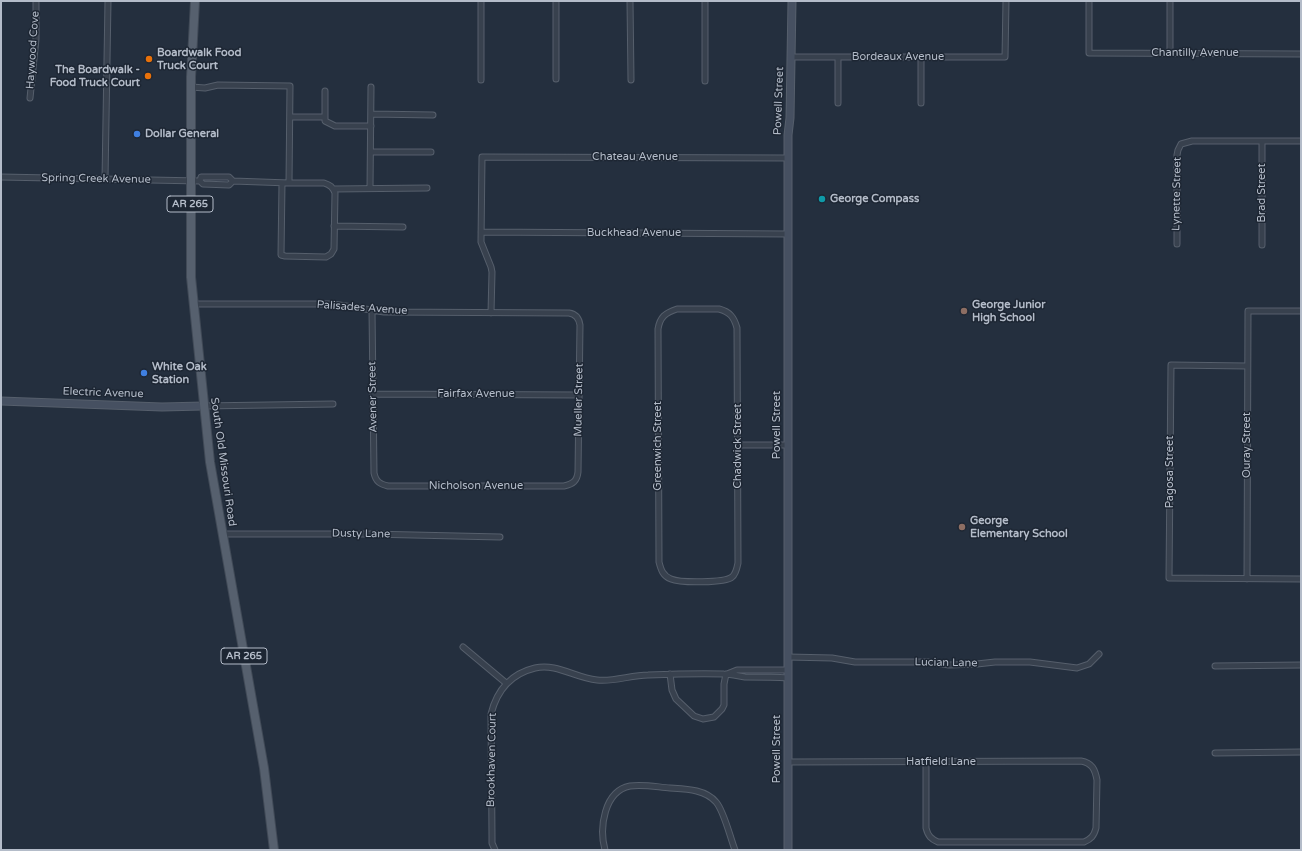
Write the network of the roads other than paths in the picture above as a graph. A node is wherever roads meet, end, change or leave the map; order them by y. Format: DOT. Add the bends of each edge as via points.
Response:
graph roads {
  1 [pos="36,1"];
  2 [pos="108,1"];
  3 [pos="195,1"];
  4 [pos="481,1"];
  5 [pos="556,1"];
  6 [pos="630,1"];
  7 [pos="705,1"];
  8 [pos="792,1"];
  9 [pos="1006,1"];
  10 [pos="1089,1"];
  11 [pos="1170,1"];
  12 [pos="1170,52"];
  13 [pos="1301,54"];
  14 [pos="838,56"];
  15 [pos="921,56"];
  16 [pos="791,57"];
  17 [pos="482,80"];
  18 [pos="556,80"];
  19 [pos="631,80"];
  20 [pos="705,81"];
  21 [pos="191,87"];
  22 [pos="371,87"];
  23 [pos="325,91"];
  24 [pos="30,98"];
  25 [pos="838,103"];
  26 [pos="921,103"];
  27 [pos="372,114"];
  28 [pos="433,115"];
  29 [pos="290,117"];
  30 [pos="324,117"];
  31 [pos="372,126"];
  32 [pos="1262,141"];
  33 [pos="1301,141"];
  34 [pos="371,152"];
  35 [pos="431,152"];
  36 [pos="788,158"];
  37 [pos="1,177"];
  38 [pos="105,178"];
  39 [pos="190,181"];
  40 [pos="282,183"];
  41 [pos="289,183"];
  42 [pos="334,188"];
  43 [pos="370,188"];
  44 [pos="427,188"];
  45 [pos="334,226"];
  46 [pos="403,227"];
  47 [pos="481,232"];
  48 [pos="788,234"];
  49 [pos="1177,244"];
  50 [pos="1262,245"];
  51 [pos="193,304"];
  52 [pos="372,311"];
  53 [pos="1301,311"];
  54 [pos="491,313"];
  55 [pos="731,315"];
  56 [pos="578,317"];
  57 [pos="1247,366"];
  58 [pos="373,394"];
  59 [pos="579,395"];
  60 [pos="1,401"];
  61 [pos="333,404"];
  62 [pos="203,406"];
  63 [pos="738,445"];
  64 [pos="788,445"];
  65 [pos="378,482"];
  66 [pos="574,482"];
  67 [pos="222,534"];
  68 [pos="500,537"];
  69 [pos="733,576"];
  70 [pos="1247,579"];
  71 [pos="1301,579"];
  72 [pos="463,647"];
  73 [pos="1099,654"];
  74 [pos="788,657"];
  75 [pos="1301,665"];
  76 [pos="1215,666"];
  77 [pos="670,674"];
  78 [pos="726,674"];
  79 [pos="788,674"];
  80 [pos="506,683"];
  81 [pos="1301,752"];
  82 [pos="1215,753"];
  83 [pos="788,762"];
  84 [pos="926,762"];
  85 [pos="493,849"];
  86 [pos="274,850"];
  87 [pos="605,850"];
  88 [pos="735,850"];
  89 [pos="788,850"];
  1 -- 24 [label="street, Haywood Cove" via="36,39"];
  2 -- 38 [label="street"];
  3 -- 21 [label="main road, South Old Missouri Road / AR 265"];
  4 -- 17 [label="street"];
  5 -- 18 [label="street"];
  6 -- 19 [label="street"];
  7 -- 20 [label="street"];
  8 -- 16 [label="street, Powell Street"];
  9 -- 15 [label="street, Bordeaux Avenue" via="1005,57"];
  10 -- 12 [label="street, Chantilly Avenue" via="1089,52"];
  11 -- 12 [label="street"];
  12 -- 13 [label="street, Chantilly Avenue"];
  14 -- 15 [label="street, Bordeaux Avenue"];
  14 -- 16 [label="street, Bordeaux Avenue"];
  14 -- 25 [label="street"];
  15 -- 26 [label="street"];
  16 -- 36 [label="street, Powell Street"];
  21 -- 29 [label="street" via="290,86"];
  21 -- 39 [label="main road, South Old Missouri Road / AR 265"];
  22 -- 27 [label="street"];
  23 -- 30 [label="street"];
  27 -- 28 [label="street"];
  27 -- 31 [label="street"];
  29 -- 30 [label="street"];
  29 -- 41 [label="street"];
  30 -- 31 [label="street" via="325,121 335,126"];
  31 -- 34 [label="street"];
  32 -- 33 [label="street"];
  32 -- 49 [label="street, Lynette Street" via="1192,141 1181,144 1177,155"];
  32 -- 50 [label="street, Brad Street"];
  34 -- 35 [label="street"];
  34 -- 43 [label="street"];
  36 -- 47 [label="street, Chateau Avenue" via="482,157"];
  36 -- 48 [label="street, Powell Street"];
  37 -- 38 [label="street, Spring Creek Avenue"];
  38 -- 39 [label="street, Spring Creek Avenue"];
  39 -- 40 [label="street, Spring Creek Avenue" via="229,185 233,181"];
  39 -- 51 [label="main road, South Old Missouri Road / AR 265"];
  40 -- 41 [label="street"];
  40 -- 45 [label="street" via="282,256 326,257 334,249"];
  41 -- 42 [label="street" via="324,183"];
  42 -- 43 [label="street"];
  42 -- 45 [label="street"];
  43 -- 44 [label="street"];
  45 -- 46 [label="street"];
  47 -- 48 [label="street, Buckhead Avenue"];
  47 -- 54 [label="street" via="481,242 492,272"];
  48 -- 64 [label="street, Powell Street"];
  51 -- 52 [label="street, Palisades Avenue" via="333,304"];
  51 -- 62 [label="main road, South Old Missouri Road / AR 265"];
  52 -- 54 [label="street, Palisades Avenue"];
  52 -- 58 [label="street, Avener Street"];
  53 -- 57 [label="street, Ouray Street" via="1248,311"];
  54 -- 56 [label="street, Palisades Avenue" via="569,313"];
  55 -- 63 [label="street, Chadwick Street" via="737,328"];
  55 -- 69 [label="street, Greenwich Street" via="719,309 677,310 668,312 659,322 659,562 664,575 680,582 718,581"];
  56 -- 59 [label="street, Mueller Street"];
  57 -- 70 [label="street, Ouray Street"];
  57 -- 70 [label="street, Pagosa Street" via="1171,365 1169,578"];
  58 -- 59 [label="street, Fairfax Avenue"];
  58 -- 65 [label="street, Avener Street" via="374,473"];
  59 -- 66 [label="street, Mueller Street" via="578,472"];
  60 -- 62 [label="street, Electric Avenue" via="162,407"];
  61 -- 62 [label="street"];
  62 -- 67 [label="main road, South Old Missouri Road / AR 265"];
  63 -- 64 [label="street"];
  63 -- 69 [label="street, Chadwick Street" via="738,563"];
  64 -- 74 [label="street, Powell Street"];
  65 -- 66 [label="street, Nicholson Avenue" via="388,486 564,486"];
  67 -- 68 [label="street, Dusty Lane"];
  67 -- 86 [label="main road, South Old Missouri Road / AR 265" via="264,768"];
  70 -- 71 [label="street"];
  72 -- 80 [label="street"];
  73 -- 74 [label="street, Lucian Lane" via="1089,664 1077,668 1030,662 949,665"];
  74 -- 79 [label="street, Powell Street"];
  75 -- 76 [label="street"];
  77 -- 78 [label="street, Brookhaven Court"];
  77 -- 78 [label="street" via="676,699 694,716 703,719 714,717 722,709"];
  77 -- 80 [label="street, Brookhaven Court" via="597,680 561,669 543,667 523,672"];
  78 -- 79 [label="street, Brookhaven Court" via="758,677"];
  79 -- 83 [label="street, Powell Street"];
  80 -- 85 [label="street, Brookhaven Court" via="496,697 491,714"];
  81 -- 82 [label="street"];
  83 -- 84 [label="street, Hatfield Lane"];
  83 -- 89 [label="street, Powell Street"];
  84 -- 84 [label="street, Hatfield Lane" via="1087,762 1096,772 1096,828 1092,837 1084,842 938,842 930,838 926,828"];
  87 -- 88 [label="street" via="603,830 608,804 623,789 637,786 687,789 710,797 721,811"];
}
